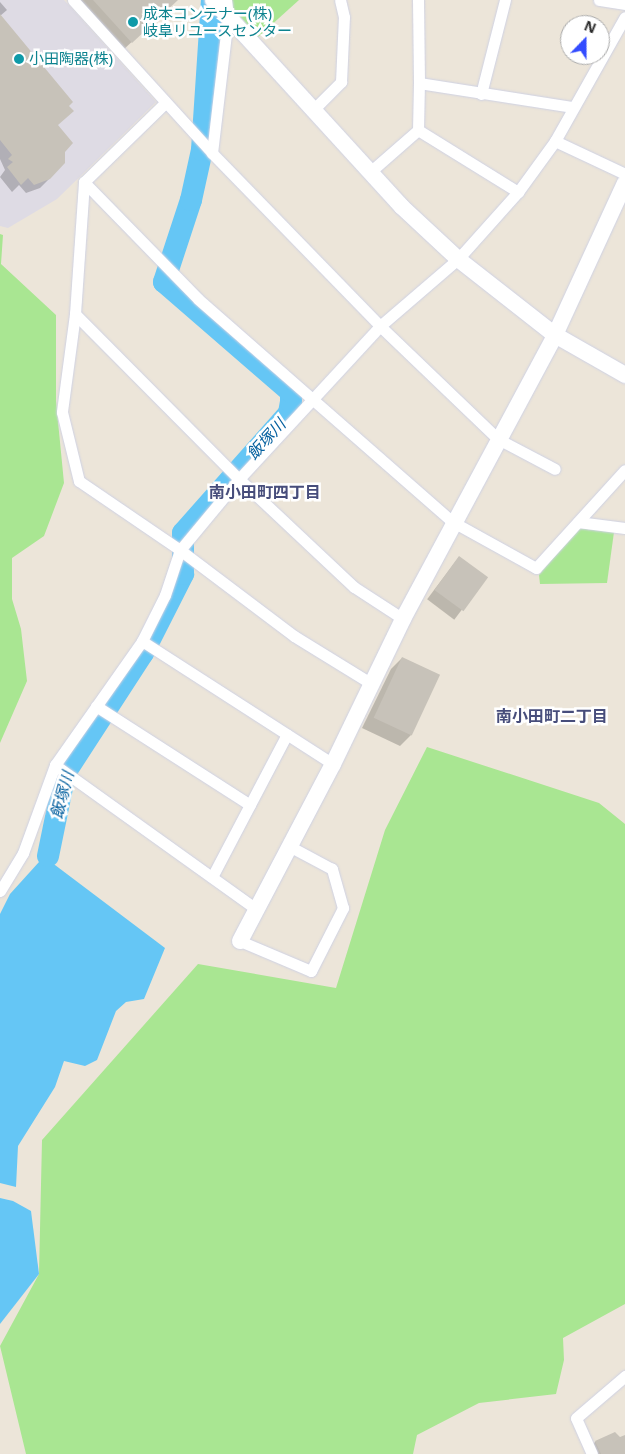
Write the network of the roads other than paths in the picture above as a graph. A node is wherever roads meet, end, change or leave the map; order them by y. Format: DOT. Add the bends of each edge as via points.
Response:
graph roads {
  1 [pos="73,0"];
  2 [pos="213,0"];
  3 [pos="340,0"];
  4 [pos="418,0"];
  5 [pos="505,0"];
  6 [pos="599,0"];
  7 [pos="625,4"];
  8 [pos="227,8"];
  9 [pos="625,16"];
  10 [pos="419,83"];
  11 [pos="481,94"];
  12 [pos="165,103"];
  13 [pos="572,107"];
  14 [pos="313,110"];
  15 [pos="418,130"];
  16 [pos="555,141"];
  17 [pos="212,153"];
  18 [pos="370,172"];
  19 [pos="625,174"];
  20 [pos="84,182"];
  21 [pos="625,183"];
  22 [pos="518,192"];
  23 [pos="458,258"];
  24 [pos="75,314"];
  25 [pos="380,326"];
  26 [pos="555,335"];
  27 [pos="625,375"];
  28 [pos="314,398"];
  29 [pos="498,439"];
  30 [pos="554,469"];
  31 [pos="625,470"];
  32 [pos="240,479"];
  33 [pos="453,522"];
  34 [pos="578,522"];
  35 [pos="625,528"];
  36 [pos="180,550"];
  37 [pos="403,619"];
  38 [pos="142,641"];
  39 [pos="372,684"];
  40 [pos="96,706"];
  41 [pos="287,734"];
  42 [pos="333,764"];
  43 [pos="55,765"];
  44 [pos="250,805"];
  45 [pos="289,846"];
  46 [pos="212,877"];
  47 [pos="0,891"];
  48 [pos="255,908"];
  49 [pos="240,941"];
  50 [pos="625,1376"];
  51 [pos="592,1454"];
  1 -- 12 [label="street"];
  2 -- 8 [label="street"];
  3 -- 14 [label="street" via="344,17 341,82"];
  4 -- 10 [label="street"];
  5 -- 11 [label="street"];
  6 -- 7 [label="street"];
  8 -- 14 [label="street"];
  8 -- 17 [label="street"];
  9 -- 13 [label="street"];
  10 -- 11 [label="street"];
  10 -- 15 [label="street"];
  11 -- 13 [label="street"];
  12 -- 17 [label="street"];
  12 -- 20 [label="street"];
  13 -- 16 [label="street"];
  14 -- 18 [label="street"];
  15 -- 18 [label="street"];
  15 -- 22 [label="street"];
  16 -- 19 [label="street"];
  16 -- 22 [label="street"];
  17 -- 25 [label="street"];
  18 -- 23 [label="street" via="401,206"];
  20 -- 24 [label="street"];
  20 -- 28 [label="street" via="198,299"];
  21 -- 26 [label="street"];
  22 -- 23 [label="street"];
  23 -- 25 [label="street"];
  23 -- 26 [label="street"];
  24 -- 32 [label="street"];
  24 -- 36 [label="street" via="62,412 79,481"];
  25 -- 28 [label="street"];
  25 -- 29 [label="street"];
  26 -- 27 [label="street"];
  26 -- 29 [label="street"];
  28 -- 32 [label="street"];
  28 -- 33 [label="street"];
  29 -- 30 [label="street"];
  29 -- 33 [label="street"];
  31 -- 34 [label="street"];
  32 -- 36 [label="street"];
  32 -- 37 [label="street" via="354,587"];
  33 -- 34 [label="street" via="536,568"];
  33 -- 37 [label="street"];
  34 -- 35 [label="street"];
  36 -- 38 [label="street" via="165,595"];
  36 -- 39 [label="street" via="294,636"];
  37 -- 39 [label="street"];
  38 -- 40 [label="street"];
  38 -- 41 [label="street"];
  39 -- 42 [label="street"];
  40 -- 43 [label="street"];
  40 -- 44 [label="street"];
  41 -- 42 [label="street"];
  41 -- 44 [label="street"];
  42 -- 45 [label="street"];
  43 -- 46 [label="street"];
  43 -- 47 [label="street" via="23,853"];
  44 -- 46 [label="street"];
  45 -- 48 [label="street"];
  45 -- 49 [label="street" via="332,870 343,908 311,971"];
  46 -- 48 [label="street"];
  48 -- 49 [label="street"];
  50 -- 51 [label="street" via="576,1418"];
}
